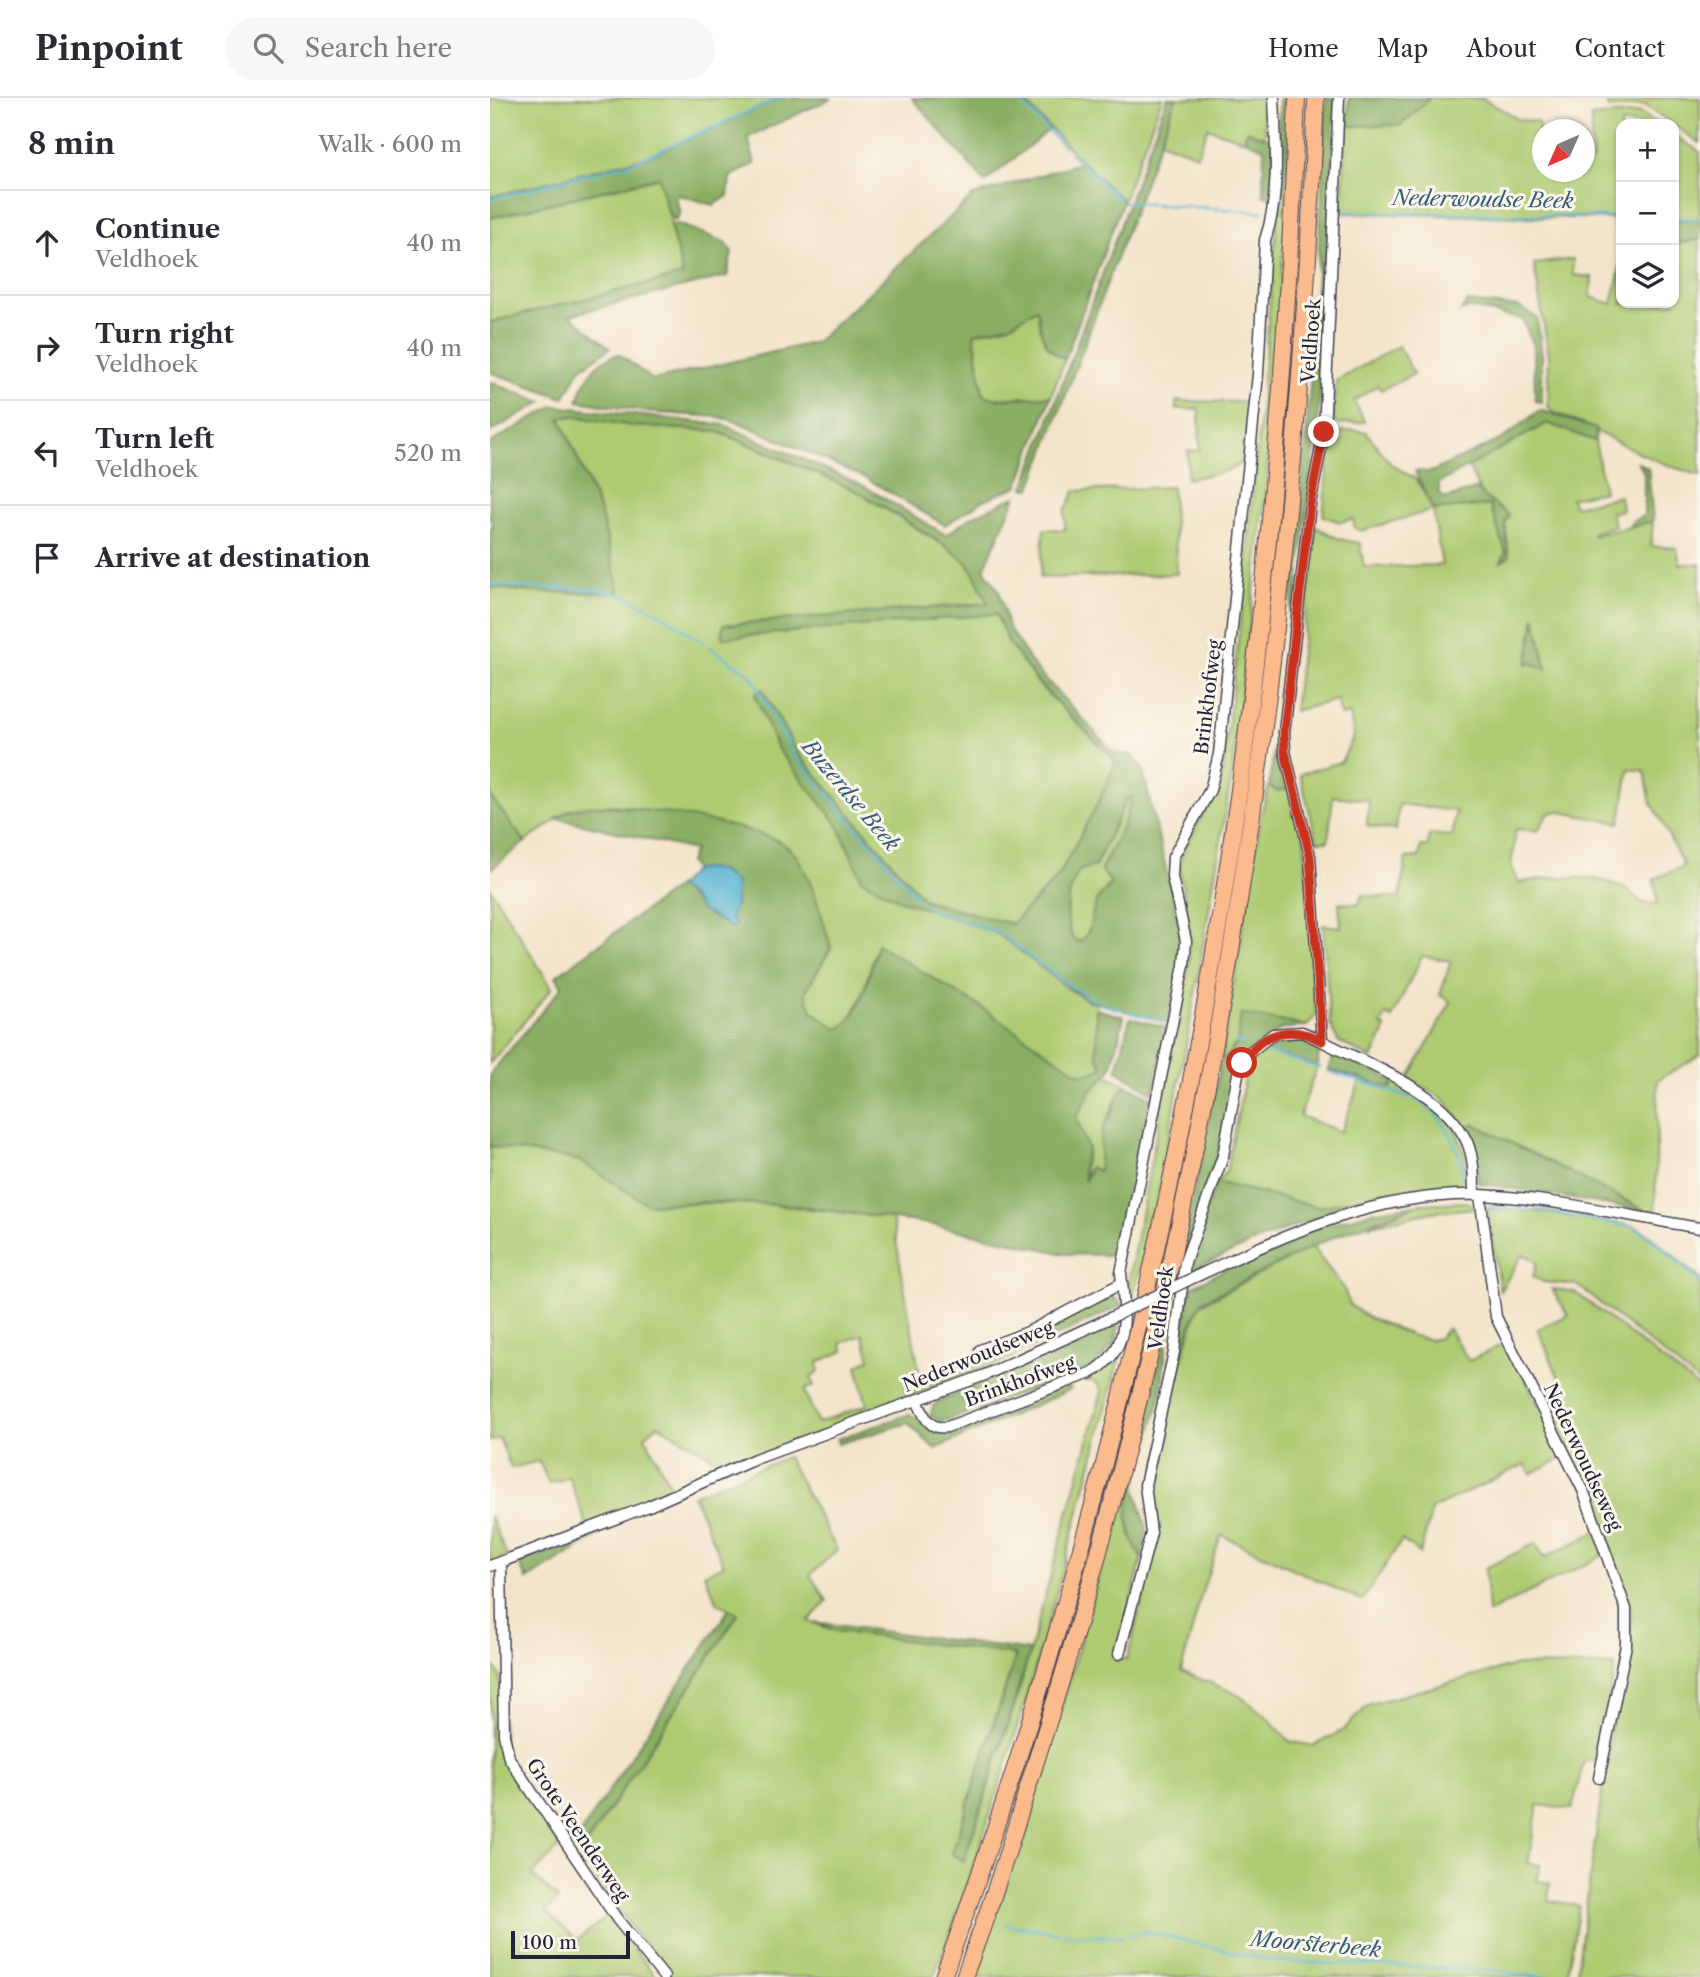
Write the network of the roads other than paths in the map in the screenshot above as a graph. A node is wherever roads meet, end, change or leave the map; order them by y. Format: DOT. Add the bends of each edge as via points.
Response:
graph roads {
  1 [pos="1274,98"];
  2 [pos="1297,98"];
  3 [pos="1316,98"];
  4 [pos="1339,98"];
  5 [pos="1322,1041"];
  6 [pos="1477,1195"];
  7 [pos="1699,1226"];
  8 [pos="1122,1283"];
  9 [pos="981,1350"];
  10 [pos="917,1400"];
  11 [pos="495,1564"];
  12 [pos="1119,1654"];
  13 [pos="1600,1778"];
  14 [pos="664,1977"];
  15 [pos="943,1977"];
  16 [pos="964,1977"];
  1 -- 8 [label="street, Brinkhofweg" via="1274,183 1265,240 1258,374 1219,754 1210,790 1173,857 1172,877 1186,941 1184,965"];
  2 -- 15 [label="highway" via="1283,380 1256,653 1236,807 1181,1127 1096,1491 1045,1671"];
  3 -- 16 [label="highway" via="1288,538 1258,789 1230,970 1163,1303 1115,1497 1063,1677"];
  4 -- 5 [label="street, Veldhoek" via="1324,432 1310,504 1284,732 1310,856"];
  5 -- 6 [label="street, Veldhoek" via="1432,1099 1453,1117 1472,1158"];
  5 -- 12 [label="street, Veldhoek" via="1301,1032 1273,1034 1250,1052 1238,1074 1223,1156 1185,1262 1174,1352 1145,1485 1151,1534"];
  6 -- 7 [label="street, Nederwoudseweg"];
  6 -- 10 [label="street, Nederwoudseweg, bridge" via="1348,1213 1284,1235 1028,1357"];
  6 -- 13 [label="street, Nederwoudseweg" via="1496,1317 1583,1490 1626,1609 1628,1630"];
  8 -- 9 [label="street" via="1028,1332"];
  8 -- 10 [label="street, Brinkhofweg" via="1126,1317 1120,1344 1108,1361 1091,1373 941,1428 929,1424"];
  10 -- 11 [label="street, Nederwoudseweg" via="755,1459 649,1506"];
  11 -- 14 [label="street, Grote Veenderweg" via="509,1758 617,1919"];
}
